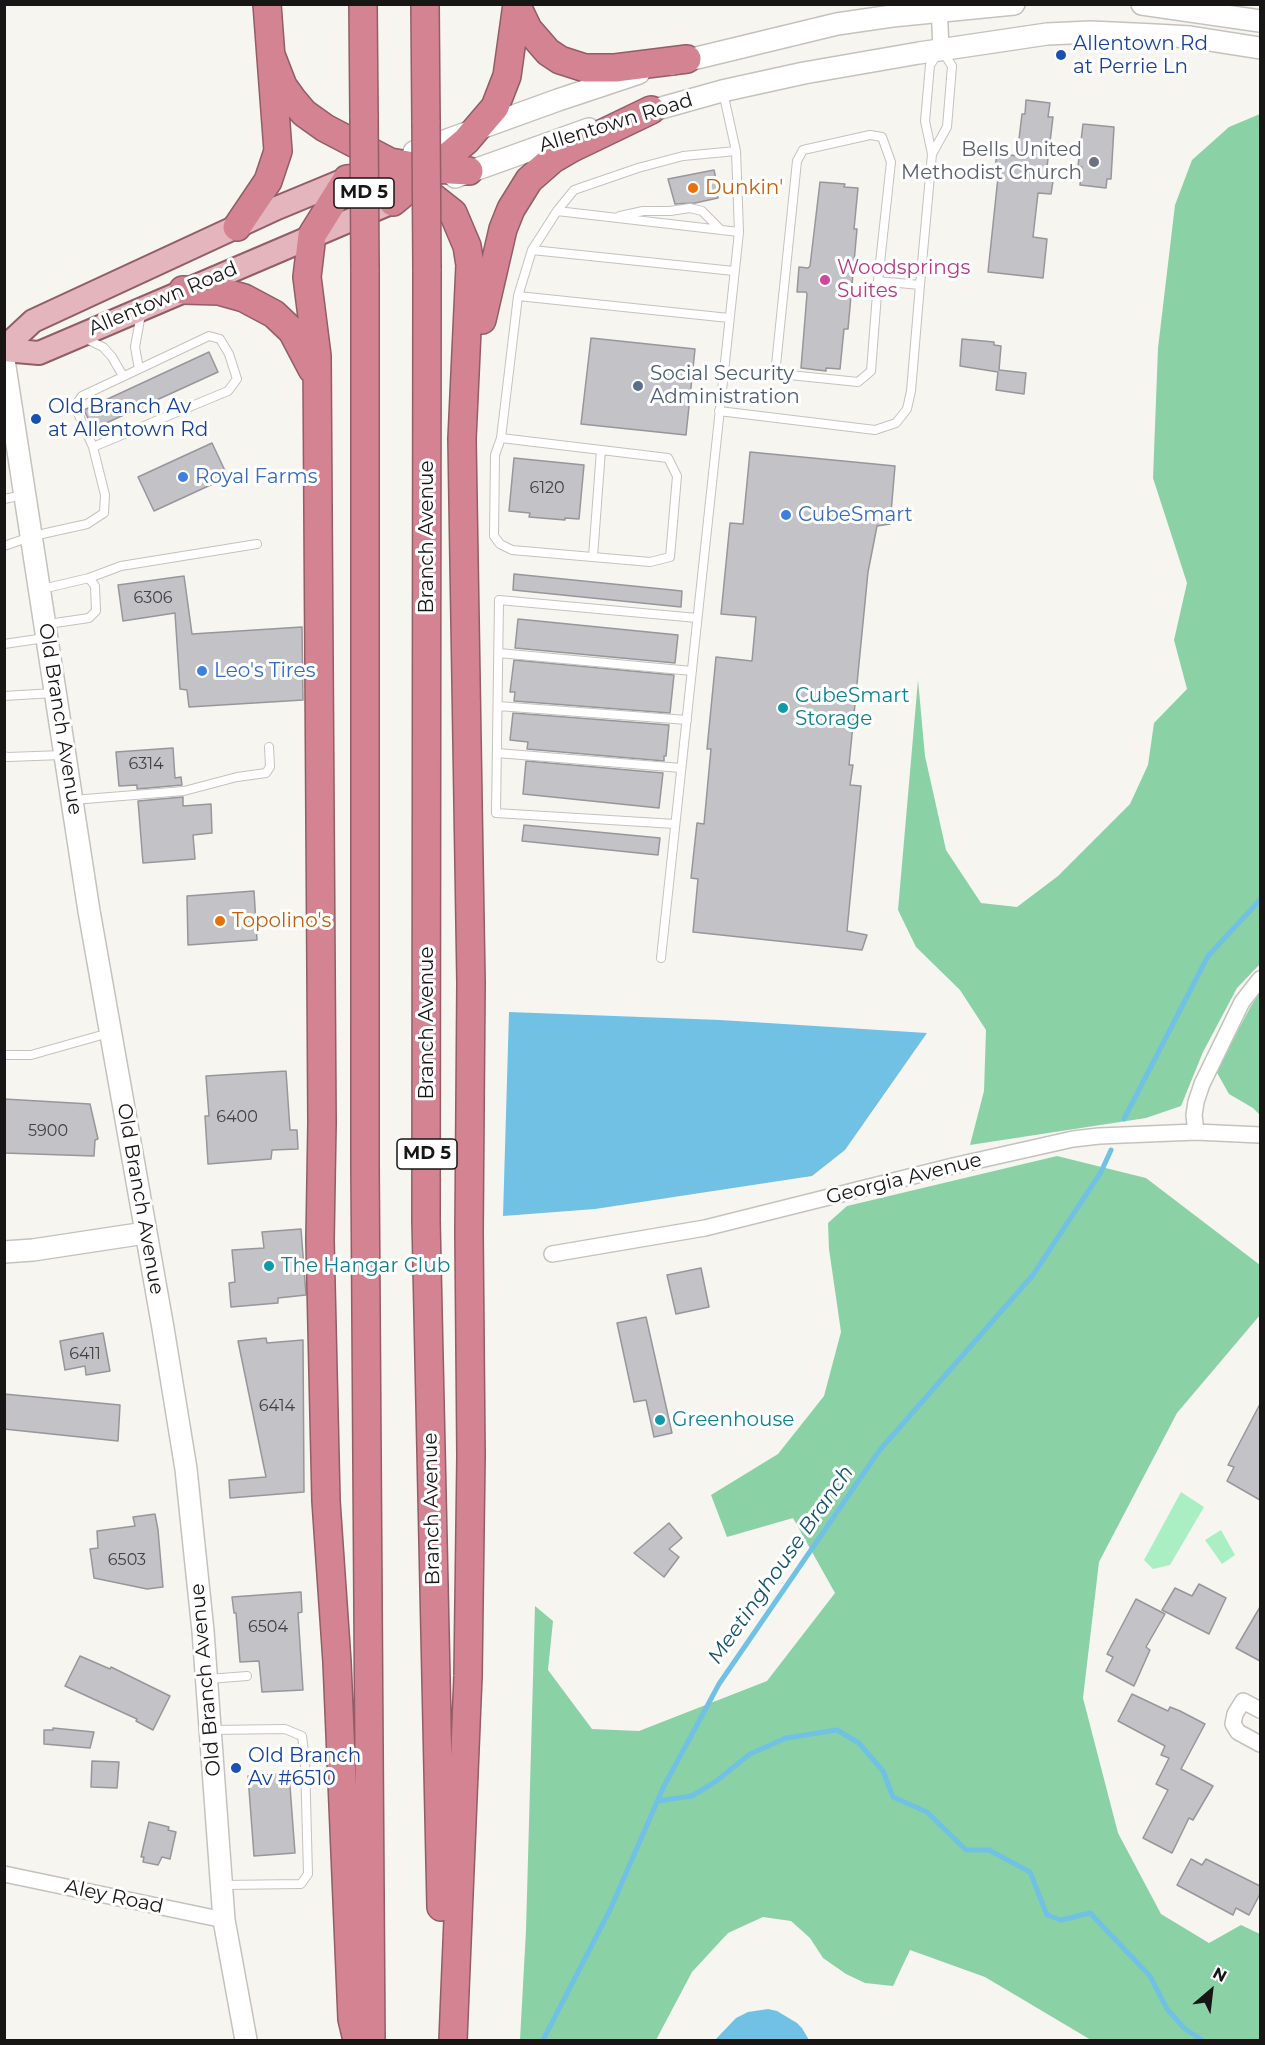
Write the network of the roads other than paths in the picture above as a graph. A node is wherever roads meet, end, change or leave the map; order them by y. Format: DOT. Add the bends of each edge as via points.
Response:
graph roads {
  1 [pos="267,4"];
  2 [pos="363,4"];
  3 [pos="425,4"];
  4 [pos="1014,4"];
  5 [pos="1142,4"];
  6 [pos="1211,4"];
  7 [pos="517,5"];
  8 [pos="939,8"];
  9 [pos="1230,16"];
  10 [pos="1260,21"];
  11 [pos="1260,48"];
  12 [pos="941,49"];
  13 [pos="271,55"];
  14 [pos="687,59"];
  15 [pos="722,91"];
  16 [pos="651,111"];
  17 [pos="478,128"];
  18 [pos="736,151"];
  19 [pos="932,154"];
  20 [pos="390,162"];
  21 [pos="469,171"];
  22 [pos="347,179"];
  23 [pos="424,180"];
  24 [pos="393,202"];
  25 [pos="557,211"];
  26 [pos="612,217"];
  27 [pos="237,227"];
  28 [pos="722,230"];
  29 [pos="739,232"];
  30 [pos="312,235"];
  31 [pos="532,250"];
  32 [pos="734,271"];
  33 [pos="878,281"];
  34 [pos="920,285"];
  35 [pos="183,290"];
  36 [pos="518,297"];
  37 [pos="143,307"];
  38 [pos="729,318"];
  39 [pos="79,335"];
  40 [pos="4,349"];
  41 [pos="4,360"];
  42 [pos="139,369"];
  43 [pos="123,376"];
  44 [pos="317,378"];
  45 [pos="719,411"];
  46 [pos="501,438"];
  47 [pos="11,441"];
  48 [pos="93,447"];
  49 [pos="601,450"];
  50 [pos="463,494"];
  51 [pos="27,495"];
  52 [pos="4,499"];
  53 [pos="33,536"];
  54 [pos="257,544"];
  55 [pos="4,546"];
  56 [pos="593,557"];
  57 [pos="89,578"];
  58 [pos="40,589"];
  59 [pos="697,618"];
  60 [pos="46,631"];
  61 [pos="4,644"];
  62 [pos="499,653"];
  63 [pos="692,671"];
  64 [pos="55,693"];
  65 [pos="4,696"];
  66 [pos="498,706"];
  67 [pos="687,720"];
  68 [pos="269,747"];
  69 [pos="497,753"];
  70 [pos="65,755"];
  71 [pos="4,756"];
  72 [pos="681,768"];
  73 [pos="72,800"];
  74 [pos="675,824"];
  75 [pos="661,958"];
  76 [pos="1260,979"];
  77 [pos="110,1032"];
  78 [pos="4,1054"];
  79 [pos="1196,1132"];
  80 [pos="1260,1135"];
  81 [pos="145,1233"];
  82 [pos="4,1252"];
  83 [pos="552,1254"];
  84 [pos="247,1676"];
  85 [pos="207,1679"];
  86 [pos="1260,1710"];
  87 [pos="211,1730"];
  88 [pos="1260,1744"];
  89 [pos="4,1874"];
  90 [pos="221,1885"];
  91 [pos="224,1920"];
  92 [pos="246,2040"];
  93 [pos="357,2040"];
  94 [pos="371,2040"];
  95 [pos="444,2040"];
  96 [pos="453,2040"];
  1 -- 13 [label="highway"];
  2 -- 94 [label="highway, MD 5, bridge"];
  3 -- 95 [label="highway, Branch Avenue / MD 5, bridge" via="426,1220"];
  4 -- 8 [label="main road, Allentown Road"];
  5 -- 9 [label="main road"];
  6 -- 9 [label="lane"];
  7 -- 14 [label="highway" via="528,29 543,48 560,60 585,68"];
  7 -- 17 [label="highway" via="502,92"];
  8 -- 12 [label="street"];
  8 -- 14 [label="main road, Allentown Road" via="837,24"];
  9 -- 10 [label="main road"];
  11 -- 12 [label="main road, Allentown Road" via="1190,37 1091,32"];
  12 -- 15 [label="main road, Allentown Road"];
  12 -- 19 [label="lane" via="930,65 925,121"];
  12 -- 19 [label="lane" via="952,66 946,127"];
  13 -- 20 [label="highway" via="283,86 304,113"];
  13 -- 27 [label="highway" via="278,151 268,181"];
  14 -- 17 [label="main road, Allentown Road"];
  15 -- 16 [label="main road, Allentown Road"];
  15 -- 18 [label="lane"];
  16 -- 21 [label="main road, Allentown Road"];
  16 -- 50 [label="highway" via="553,159 529,180 511,208 486,298"];
  17 -- 20 [label="main road, Allentown Road"];
  17 -- 23 [label="highway"];
  18 -- 25 [label="lane" via="683,156 599,181 574,190"];
  18 -- 29 [label="lane"];
  19 -- 34 [label="lane"];
  20 -- 22 [label="main road, Allentown Road"];
  20 -- 23 [label="highway"];
  21 -- 23 [label="highway"];
  22 -- 23 [label="highway" via="390,175"];
  22 -- 27 [label="main road, Allentown Road"];
  22 -- 30 [label="highway"];
  23 -- 24 [label="highway"];
  23 -- 50 [label="highway" via="453,213 467,246 470,265"];
  24 -- 30 [label="main road, Allentown Road"];
  25 -- 26 [label="lane"];
  25 -- 31 [label="lane"];
  26 -- 28 [label="lane"];
  26 -- 28 [label="lane" via="690,208 702,211"];
  27 -- 40 [label="main road, Allentown Road" via="33,321"];
  28 -- 29 [label="lane"];
  29 -- 32 [label="lane"];
  30 -- 35 [label="main road, Allentown Road"];
  30 -- 44 [label="highway" via="307,277"];
  31 -- 32 [label="lane"];
  31 -- 36 [label="lane"];
  32 -- 38 [label="lane"];
  33 -- 33 [label="lane" via="871,371 858,382 780,374 776,365 797,161 803,150 870,135 882,137 891,162"];
  33 -- 34 [label="lane"];
  34 -- 45 [label="lane" via="911,391 907,409 896,423 875,430"];
  35 -- 37 [label="main road, Allentown Road"];
  35 -- 44 [label="highway" via="219,291 244,298 274,314 292,331"];
  36 -- 38 [label="lane"];
  36 -- 46 [label="lane"];
  37 -- 39 [label="main road, Allentown Road"];
  37 -- 42 [label="lane" via="135,347"];
  38 -- 45 [label="lane"];
  39 -- 40 [label="main road, Allentown Road" via="39,353"];
  39 -- 43 [label="lane" via="103,347"];
  41 -- 47 [label="main road, Old Branch Avenue"];
  42 -- 43 [label="lane"];
  42 -- 48 [label="lane" via="209,336 220,339 237,379 228,391"];
  43 -- 48 [label="lane" via="81,396 76,403"];
  44 -- 93 [label="highway" via="324,1431 352,2019"];
  45 -- 59 [label="lane"];
  46 -- 49 [label="lane"];
  46 -- 56 [label="lane" via="495,455 494,536 500,544 512,550"];
  47 -- 51 [label="main road, Old Branch Avenue"];
  48 -- 53 [label="lane" via="105,495 104,513 87,524"];
  49 -- 56 [label="lane"];
  49 -- 56 [label="lane" via="668,458 677,476 670,557 650,562"];
  50 -- 96 [label="highway" via="471,983 471,1456 467,1687"];
  51 -- 52 [label="lane"];
  51 -- 53 [label="main road, Old Branch Avenue"];
  53 -- 55 [label="lane"];
  53 -- 58 [label="main road, Old Branch Avenue"];
  54 -- 57 [label="lane" via="121,566"];
  57 -- 58 [label="lane"];
  57 -- 60 [label="lane" via="95,586 96,611 88,618"];
  58 -- 60 [label="main road, Old Branch Avenue"];
  59 -- 62 [label="lane" via="500,600"];
  59 -- 63 [label="lane"];
  60 -- 61 [label="lane"];
  60 -- 64 [label="main road, Old Branch Avenue"];
  62 -- 63 [label="lane"];
  62 -- 66 [label="lane"];
  63 -- 67 [label="lane"];
  64 -- 65 [label="lane"];
  64 -- 70 [label="main road, Old Branch Avenue"];
  66 -- 67 [label="lane"];
  66 -- 69 [label="lane"];
  67 -- 72 [label="lane"];
  68 -- 73 [label="lane" via="270,767 266,773 184,791"];
  69 -- 72 [label="lane"];
  69 -- 74 [label="lane" via="496,813"];
  70 -- 71 [label="lane"];
  70 -- 73 [label="main road, Old Branch Avenue"];
  72 -- 74 [label="lane"];
  73 -- 77 [label="main road, Old Branch Avenue"];
  74 -- 75 [label="lane"];
  76 -- 79 [label="street" via="1242,1002 1202,1084 1194,1115"];
  77 -- 78 [label="lane" via="31,1055"];
  77 -- 81 [label="main road, Old Branch Avenue"];
  79 -- 80 [label="street, Georgia Avenue"];
  79 -- 83 [label="street, Georgia Avenue" via="1073,1139 705,1228"];
  81 -- 82 [label="main road"];
  81 -- 85 [label="main road, Old Branch Avenue" via="186,1469"];
  84 -- 85 [label="lane"];
  85 -- 87 [label="main road, Old Branch Avenue"];
  86 -- 88 [label="street" via="1243,1701 1233,1724"];
  87 -- 90 [label="main road, Old Branch Avenue"];
  87 -- 90 [label="lane" via="285,1729 302,1736 305,1761 308,1874 301,1884"];
  89 -- 91 [label="street, Aley Road"];
  90 -- 91 [label="main road, Old Branch Avenue"];
  91 -- 92 [label="main road, Old Branch Avenue"];
}
